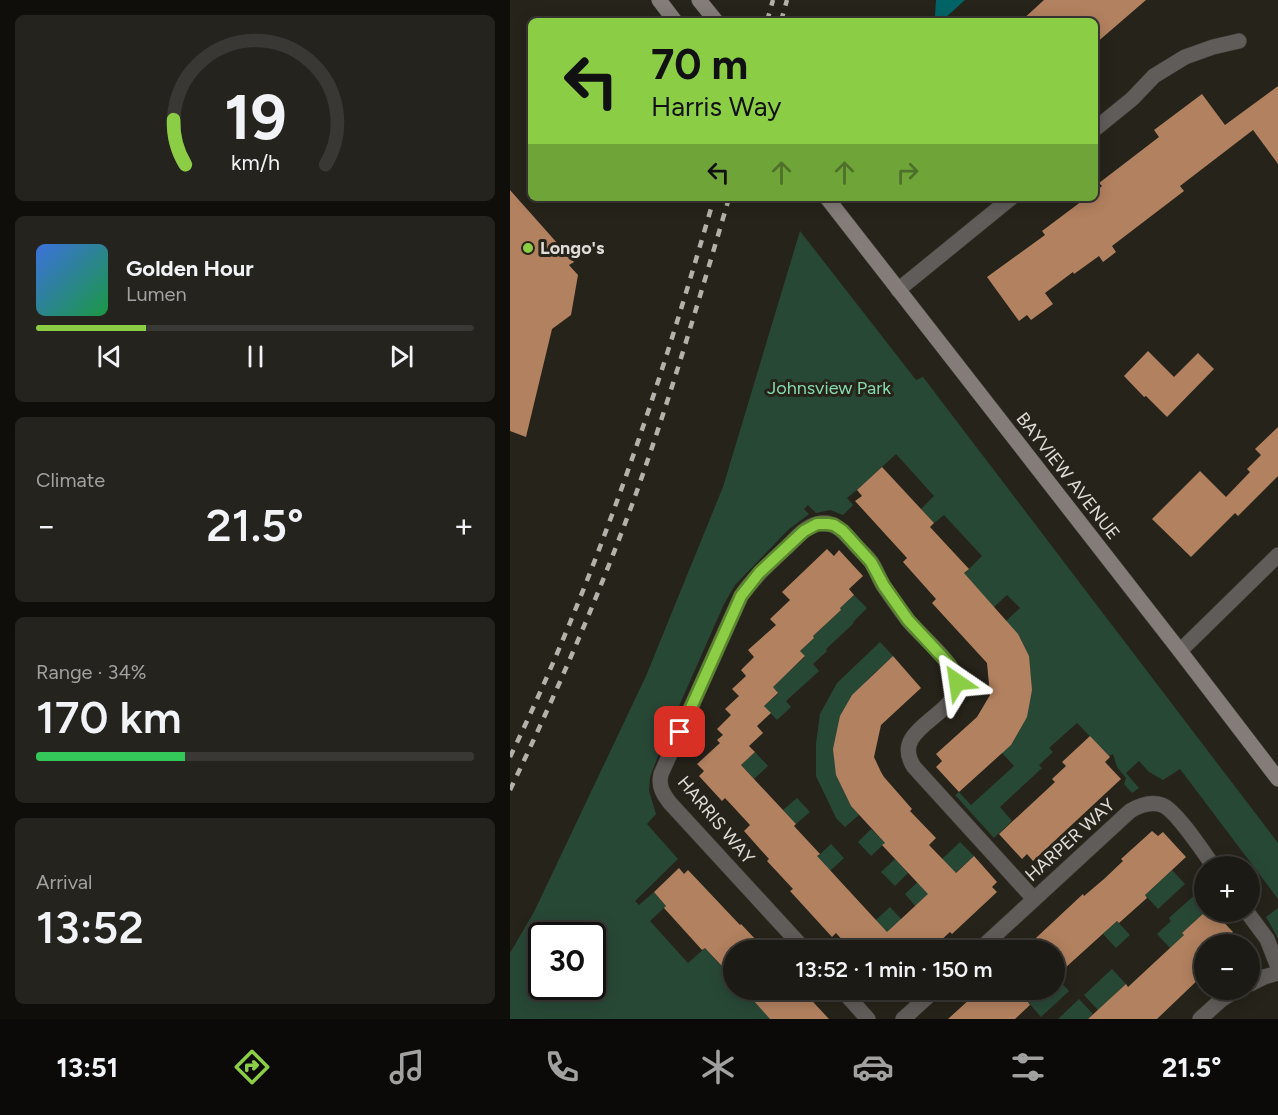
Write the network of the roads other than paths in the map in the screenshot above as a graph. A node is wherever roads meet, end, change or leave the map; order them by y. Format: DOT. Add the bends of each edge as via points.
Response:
graph roads {
  1 [pos="659,0"];
  2 [pos="699,0"];
  3 [pos="673,18"];
  4 [pos="714,18"];
  5 [pos="1239,41"];
  6 [pos="1098,127"];
  7 [pos="829,201"];
  8 [pos="1007,201"];
  9 [pos="898,290"];
  10 [pos="1278,555"];
  11 [pos="1180,651"];
  12 [pos="1278,779"];
  13 [pos="1206,856"];
  14 [pos="1034,899"];
  15 [pos="1255,922"];
  16 [pos="796,940"];
  17 [pos="990,940"];
  18 [pos="1278,967"];
  19 [pos="1278,973"];
  20 [pos="1260,979"];
  21 [pos="851,1000"];
  22 [pos="924,1000"];
  23 [pos="1221,1000"];
  24 [pos="868,1019"];
  25 [pos="903,1019"];
  26 [pos="1200,1019"];
  1 -- 3 [label="main road"];
  2 -- 4 [label="main road"];
  5 -- 6 [label="street" via="1185,57 1154,76"];
  7 -- 9 [label="main road, BAYVIEW AVENUE"];
  8 -- 9 [label="street"];
  9 -- 11 [label="main road, BAYVIEW AVENUE"];
  10 -- 11 [label="street"];
  11 -- 12 [label="main road, BAYVIEW AVENUE"];
  13 -- 14 [label="street, HARPER WAY" via="1173,812 1162,805 1140,805"];
  14 -- 16 [label="street, HARRIS WAY" via="909,759 911,740 953,698 957,687 954,672 910,623 871,562 843,531 834,525 817,524 804,531 741,596 660,783 670,803"];
  14 -- 17 [label="street, HARPER WAY"];
  15 -- 18 [label="street"];
  19 -- 20 [label="street"];
  21 -- 24 [label="street"];
  22 -- 25 [label="street"];
  23 -- 26 [label="street"];
}
